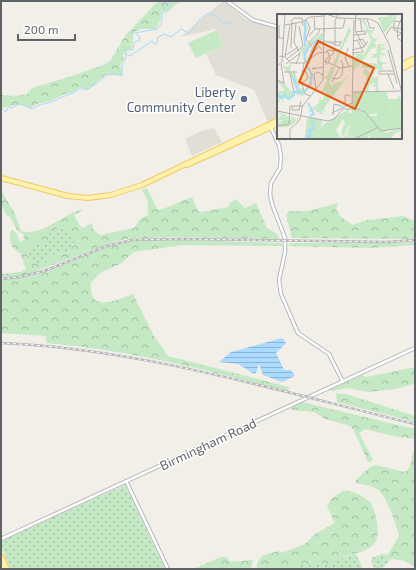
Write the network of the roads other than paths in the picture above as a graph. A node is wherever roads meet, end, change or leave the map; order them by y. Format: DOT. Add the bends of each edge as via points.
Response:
graph roads {
  1 [pos="227,1"];
  2 [pos="277,27"];
  3 [pos="415,58"];
  4 [pos="415,62"];
  5 [pos="402,64"];
  6 [pos="402,68"];
  7 [pos="277,121"];
  8 [pos="277,124"];
  9 [pos="270,125"];
  10 [pos="1,178"];
  11 [pos="415,348"];
  12 [pos="342,382"];
  13 [pos="126,482"];
  14 [pos="1,539"];
  15 [pos="1,556"];
  16 [pos="1,566"];
  17 [pos="3,569"];
  18 [pos="7,569"];
  19 [pos="168,569"];
  1 -- 2 [label="street" via="253,20"];
  3 -- 5 [label="main road"];
  4 -- 6 [label="main road"];
  7 -- 9 [label="main road"];
  8 -- 9 [label="main road"];
  9 -- 10 [label="main road" via="131,189 110,195 88,198 68,196"];
  9 -- 12 [label="street" via="279,145 281,157 280,168 271,183 270,194 285,241 280,275 281,294 298,333 329,354"];
  11 -- 12 [label="street, Birmingham Road"];
  12 -- 13 [label="street, Birmingham Road"];
  13 -- 14 [label="street, Birmingham Road"];
  13 -- 19 [label="street"];
  15 -- 18 [label="main road"];
  16 -- 17 [label="main road"];
}
